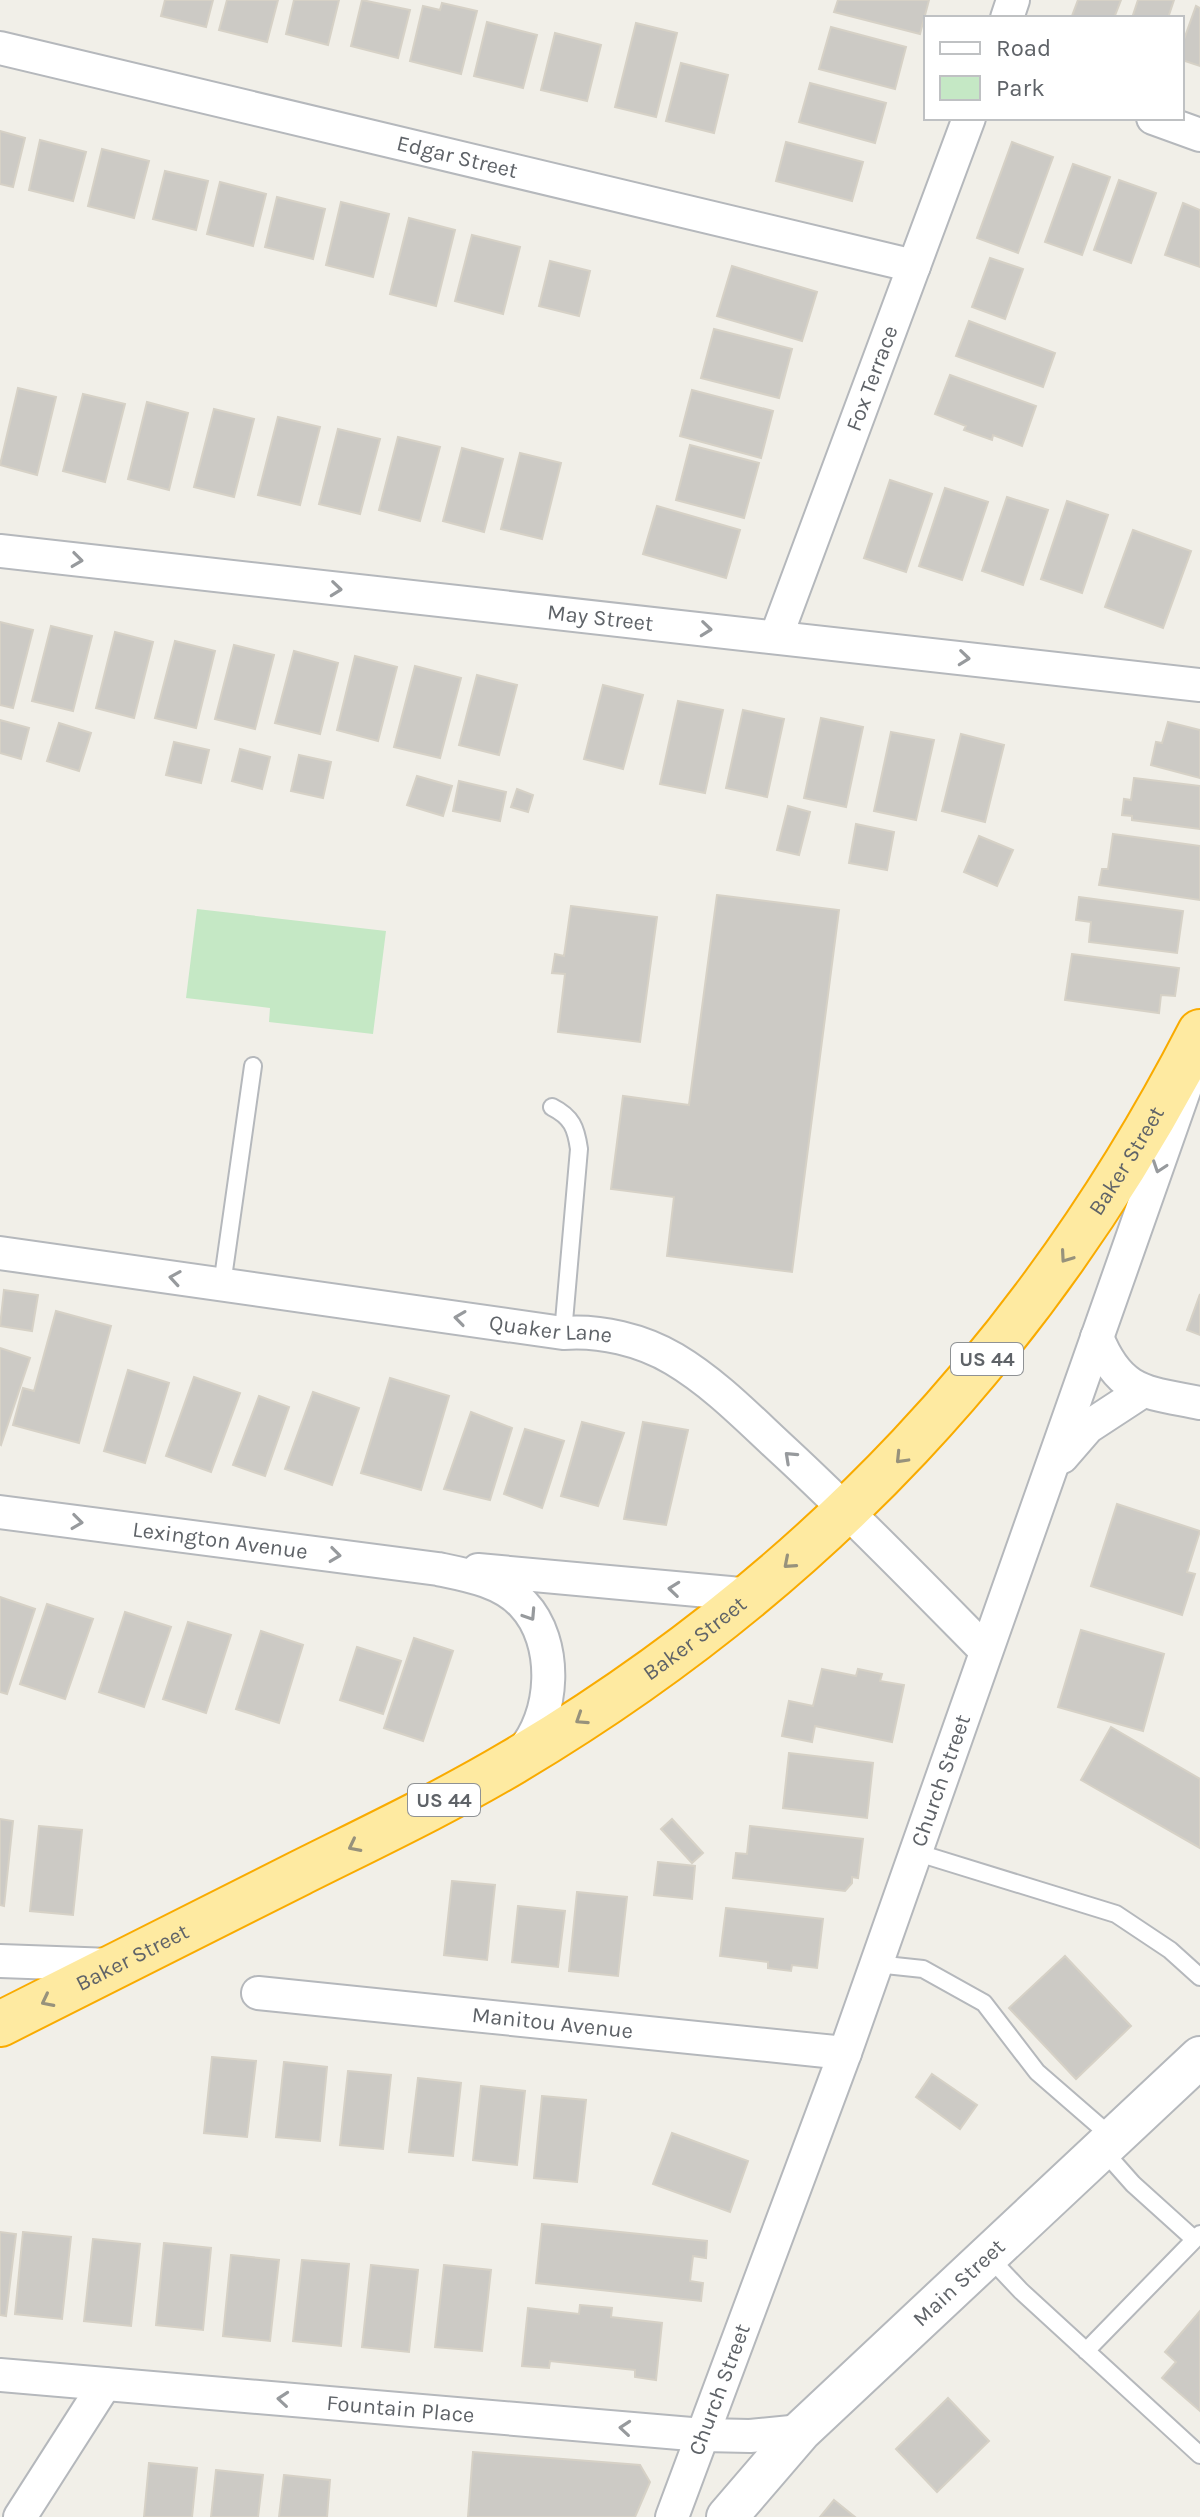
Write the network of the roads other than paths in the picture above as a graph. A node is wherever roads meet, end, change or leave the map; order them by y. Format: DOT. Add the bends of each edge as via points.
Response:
graph roads {
  1 [pos="0,48"];
  2 [pos="968,120"];
  3 [pos="1159,120"];
  4 [pos="1200,135"];
  5 [pos="914,266"];
  6 [pos="0,551"];
  7 [pos="776,637"];
  8 [pos="1200,685"];
  9 [pos="1200,1032"];
  10 [pos="1200,1040"];
  11 [pos="253,1066"];
  12 [pos="552,1107"];
  13 [pos="0,1253"];
  14 [pos="222,1285"];
  15 [pos="563,1333"];
  16 [pos="1097,1337"];
  17 [pos="1143,1391"];
  18 [pos="1200,1403"];
  19 [pos="1052,1469"];
  20 [pos="847,1511"];
  21 [pos="0,1512"];
  22 [pos="438,1569"];
  23 [pos="752,1595"];
  24 [pos="985,1650"];
  25 [pos="512,1762"];
  26 [pos="915,1852"];
  27 [pos="0,1961"];
  28 [pos="876,1964"];
  29 [pos="119,1965"];
  30 [pos="1200,1977"];
  31 [pos="258,1993"];
  32 [pos="0,2024"];
  33 [pos="845,2053"];
  34 [pos="1200,2057"];
  35 [pos="1107,2143"];
  36 [pos="1197,2237"];
  37 [pos="988,2256"];
  38 [pos="1086,2351"];
  39 [pos="0,2375"];
  40 [pos="105,2384"];
  41 [pos="801,2431"];
  42 [pos="703,2435"];
  43 [pos="1200,2455"];
  44 [pos="20,2517"];
  45 [pos="672,2517"];
  46 [pos="727,2517"];
  1 -- 5 [label="street, Edgar Street"];
  2 -- 5 [label="street, Fox Terrace"];
  3 -- 4 [label="street"];
  5 -- 7 [label="street, Fox Terrace"];
  6 -- 7 [label="street, May Street, one-way"];
  7 -- 8 [label="street, May Street, one-way"];
  9 -- 20 [label="highway, Baker Street / US 44, one-way" via="1137,1147 1044,1289 952,1401"];
  10 -- 16 [label="street, Church Street, one-way"];
  11 -- 14 [label="lane"];
  12 -- 15 [label="lane" via="567,1114 579,1149"];
  14 -- 13 [label="street, Quaker Lane, one-way"];
  15 -- 14 [label="street, Quaker Lane, one-way"];
  20 -- 15 [label="street, Quaker Lane, one-way" via="718,1389 672,1358 623,1338"];
  16 -- 17 [label="street" via="1123,1380"];
  16 -- 19 [label="street, Church Street"];
  17 -- 18 [label="street"];
  17 -- 19 [label="street" via="1088,1427"];
  19 -- 24 [label="street, Church Street"];
  20 -- 23 [label="highway, Baker Street / US 44, one-way"];
  20 -- 24 [label="street, Quaker Lane"];
  21 -- 22 [label="street, Lexington Avenue, one-way"];
  23 -- 22 [label="street, Lexington Avenue, one-way" via="537,1573"];
  22 -- 25 [label="street, Lexington Avenue, one-way" via="505,1590 537,1623 547,1665 544,1708 527,1747"];
  23 -- 25 [label="highway, Baker Street / US 44, one-way" via="636,1682"];
  24 -- 26 [label="street, Church Street"];
  25 -- 29 [label="highway, Baker Street / US 44, one-way"];
  26 -- 28 [label="street, Church Street"];
  26 -- 30 [label="lane" via="1116,1914"];
  27 -- 29 [label="street"];
  28 -- 33 [label="street, Church Street"];
  28 -- 35 [label="lane" via="923,1969 984,2003 1037,2072"];
  29 -- 32 [label="highway, Baker Street / US 44, one-way"];
  31 -- 33 [label="street, Manitou Avenue"];
  33 -- 42 [label="street, Church Street"];
  34 -- 35 [label="street, Main Street"];
  35 -- 36 [label="lane" via="1133,2184"];
  35 -- 37 [label="street, Main Street"];
  36 -- 38 [label="lane"];
  37 -- 38 [label="lane"];
  37 -- 41 [label="street, Main Street"];
  38 -- 43 [label="lane"];
  39 -- 40 [label="street, Fountain Place"];
  42 -- 40 [label="street, Fountain Place, one-way"];
  40 -- 44 [label="street"];
  41 -- 42 [label="street, Fountain Place"];
  41 -- 46 [label="street, Main Street"];
  42 -- 45 [label="street, Church Street"];
}
